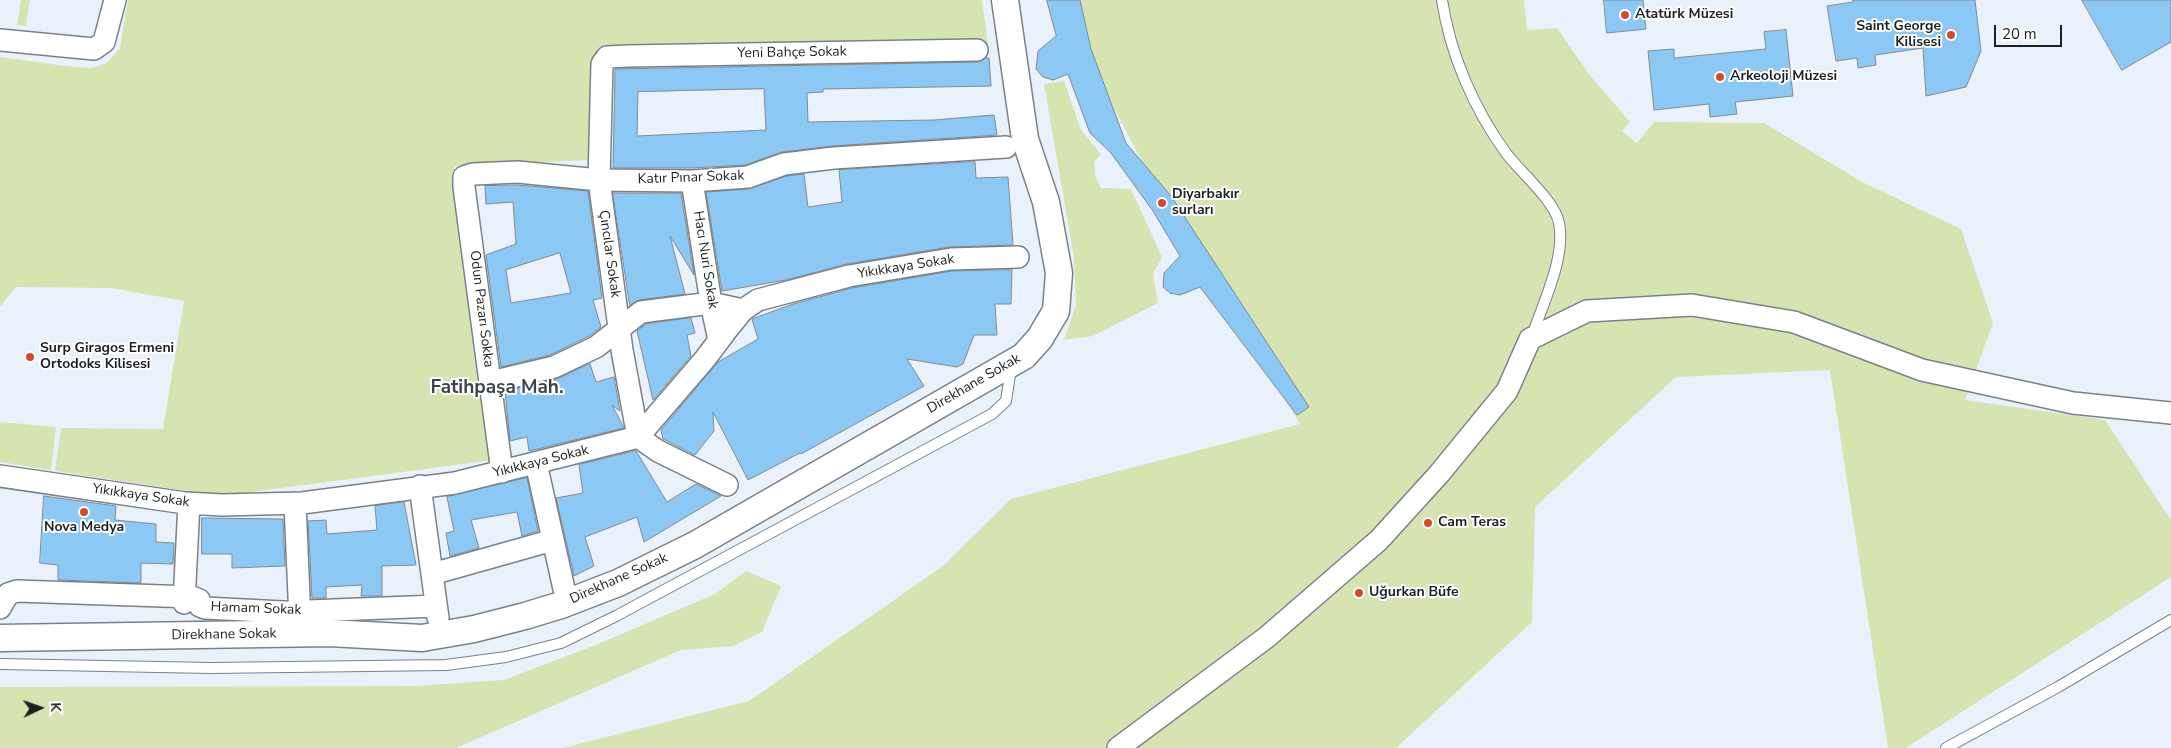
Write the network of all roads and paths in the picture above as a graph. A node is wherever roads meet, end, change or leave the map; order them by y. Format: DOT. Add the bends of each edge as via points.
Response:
graph roads {
  1 [pos="115,0"];
  2 [pos="1005,0"];
  3 [pos="1442,0"];
  4 [pos="0,40"];
  5 [pos="978,50"];
  6 [pos="607,57"];
  7 [pos="1006,147"];
  8 [pos="464,177"];
  9 [pos="599,180"];
  10 [pos="692,181"];
  11 [pos="1018,257"];
  12 [pos="711,303"];
  13 [pos="744,310"];
  14 [pos="619,329"];
  15 [pos="1530,339"];
  16 [pos="719,340"];
  17 [pos="1012,362"];
  18 [pos="491,382"];
  19 [pos="2171,413"];
  20 [pos="638,437"];
  21 [pos="536,463"];
  22 [pos="502,472"];
  23 [pos="0,476"];
  24 [pos="727,485"];
  25 [pos="420,486"];
  26 [pos="189,503"];
  27 [pos="295,503"];
  28 [pos="553,540"];
  29 [pos="432,574"];
  30 [pos="564,589"];
  31 [pos="184,600"];
  32 [pos="0,608"];
  33 [pos="299,616"];
  34 [pos="2171,620"];
  35 [pos="0,638"];
  36 [pos="0,664"];
  37 [pos="1118,748"];
  38 [pos="1946,748"];
  1 -- 4 [label="street" via="104,42 94,49"];
  2 -- 17 [label="street, Direkhane Sokak" via="1025,139 1046,202 1059,273 1056,311 1040,338 1024,356"];
  3 -- 15 [label="lane" via="1446,24 1476,106 1506,154 1551,206 1559,221 1559,255"];
  5 -- 6 [label="street, Yeni Bahçe Sokak"];
  6 -- 9 [label="street, Çıncılar Sokak" via="602,64 600,81"];
  7 -- 10 [label="street, Katır Pınar Sokak" via="834,158 784,164 748,177"];
  8 -- 9 [label="street, Katır Pınar Sokak" via="518,172"];
  8 -- 18 [label="street, Odun Pazarı Sokka"];
  9 -- 10 [label="street, Katır Pınar Sokak"];
  9 -- 14 [label="street, Çıncılar Sokak"];
  10 -- 12 [label="street, Hacı Nuri Sokak"];
  11 -- 13 [label="street, Yıkıkkaya Sokak" via="951,259 849,276 758,300"];
  12 -- 13 [label="street"];
  12 -- 14 [label="street" via="640,312"];
  12 -- 16 [label="street, Hacı Nuri Sokak"];
  13 -- 16 [label="street, Yıkıkkaya Sokak"];
  14 -- 18 [label="street" via="596,347 554,367"];
  14 -- 20 [label="street, Çıncılar Sokak"];
  15 -- 19 [label="street" via="1587,311 1692,305 1794,322 1931,372 2074,403"];
  15 -- 37 [label="street" via="1507,391 1439,474 1379,540 1267,636"];
  16 -- 20 [label="street, Yıkıkkaya Sokak"];
  17 -- 35 [label="street, Direkhane Sokak" via="695,545 618,583 525,616 422,638 329,633"];
  17 -- 36 [label="lane" via="1006,401 992,414 562,643 446,665 211,668"];
  18 -- 22 [label="street, Odun Pazarı Sokka"];
  20 -- 21 [label="street, Yıkıkkaya Sokak"];
  20 -- 24 [label="street" via="658,451"];
  21 -- 22 [label="street, Yıkıkkaya Sokak"];
  21 -- 28 [label="street"];
  22 -- 25 [label="street, Yıkıkkaya Sokak" via="454,484"];
  23 -- 26 [label="street, Yıkıkkaya Sokak"];
  25 -- 27 [label="street, Yıkıkkaya Sokak"];
  25 -- 29 [label="street"];
  26 -- 27 [label="street, Yıkıkkaya Sokak"];
  26 -- 31 [label="street"];
  27 -- 33 [label="street"];
  28 -- 29 [label="street"];
  28 -- 30 [label="street"];
  29 -- 33 [label="street, Hamam Sokak" via="437,612"];
  31 -- 32 [label="street, Hamam Sokak" via="16,591 8,594"];
  31 -- 33 [label="street, Hamam Sokak" via="199,600 200,606 205,608"];
  34 -- 38 [label="lane"];
}
